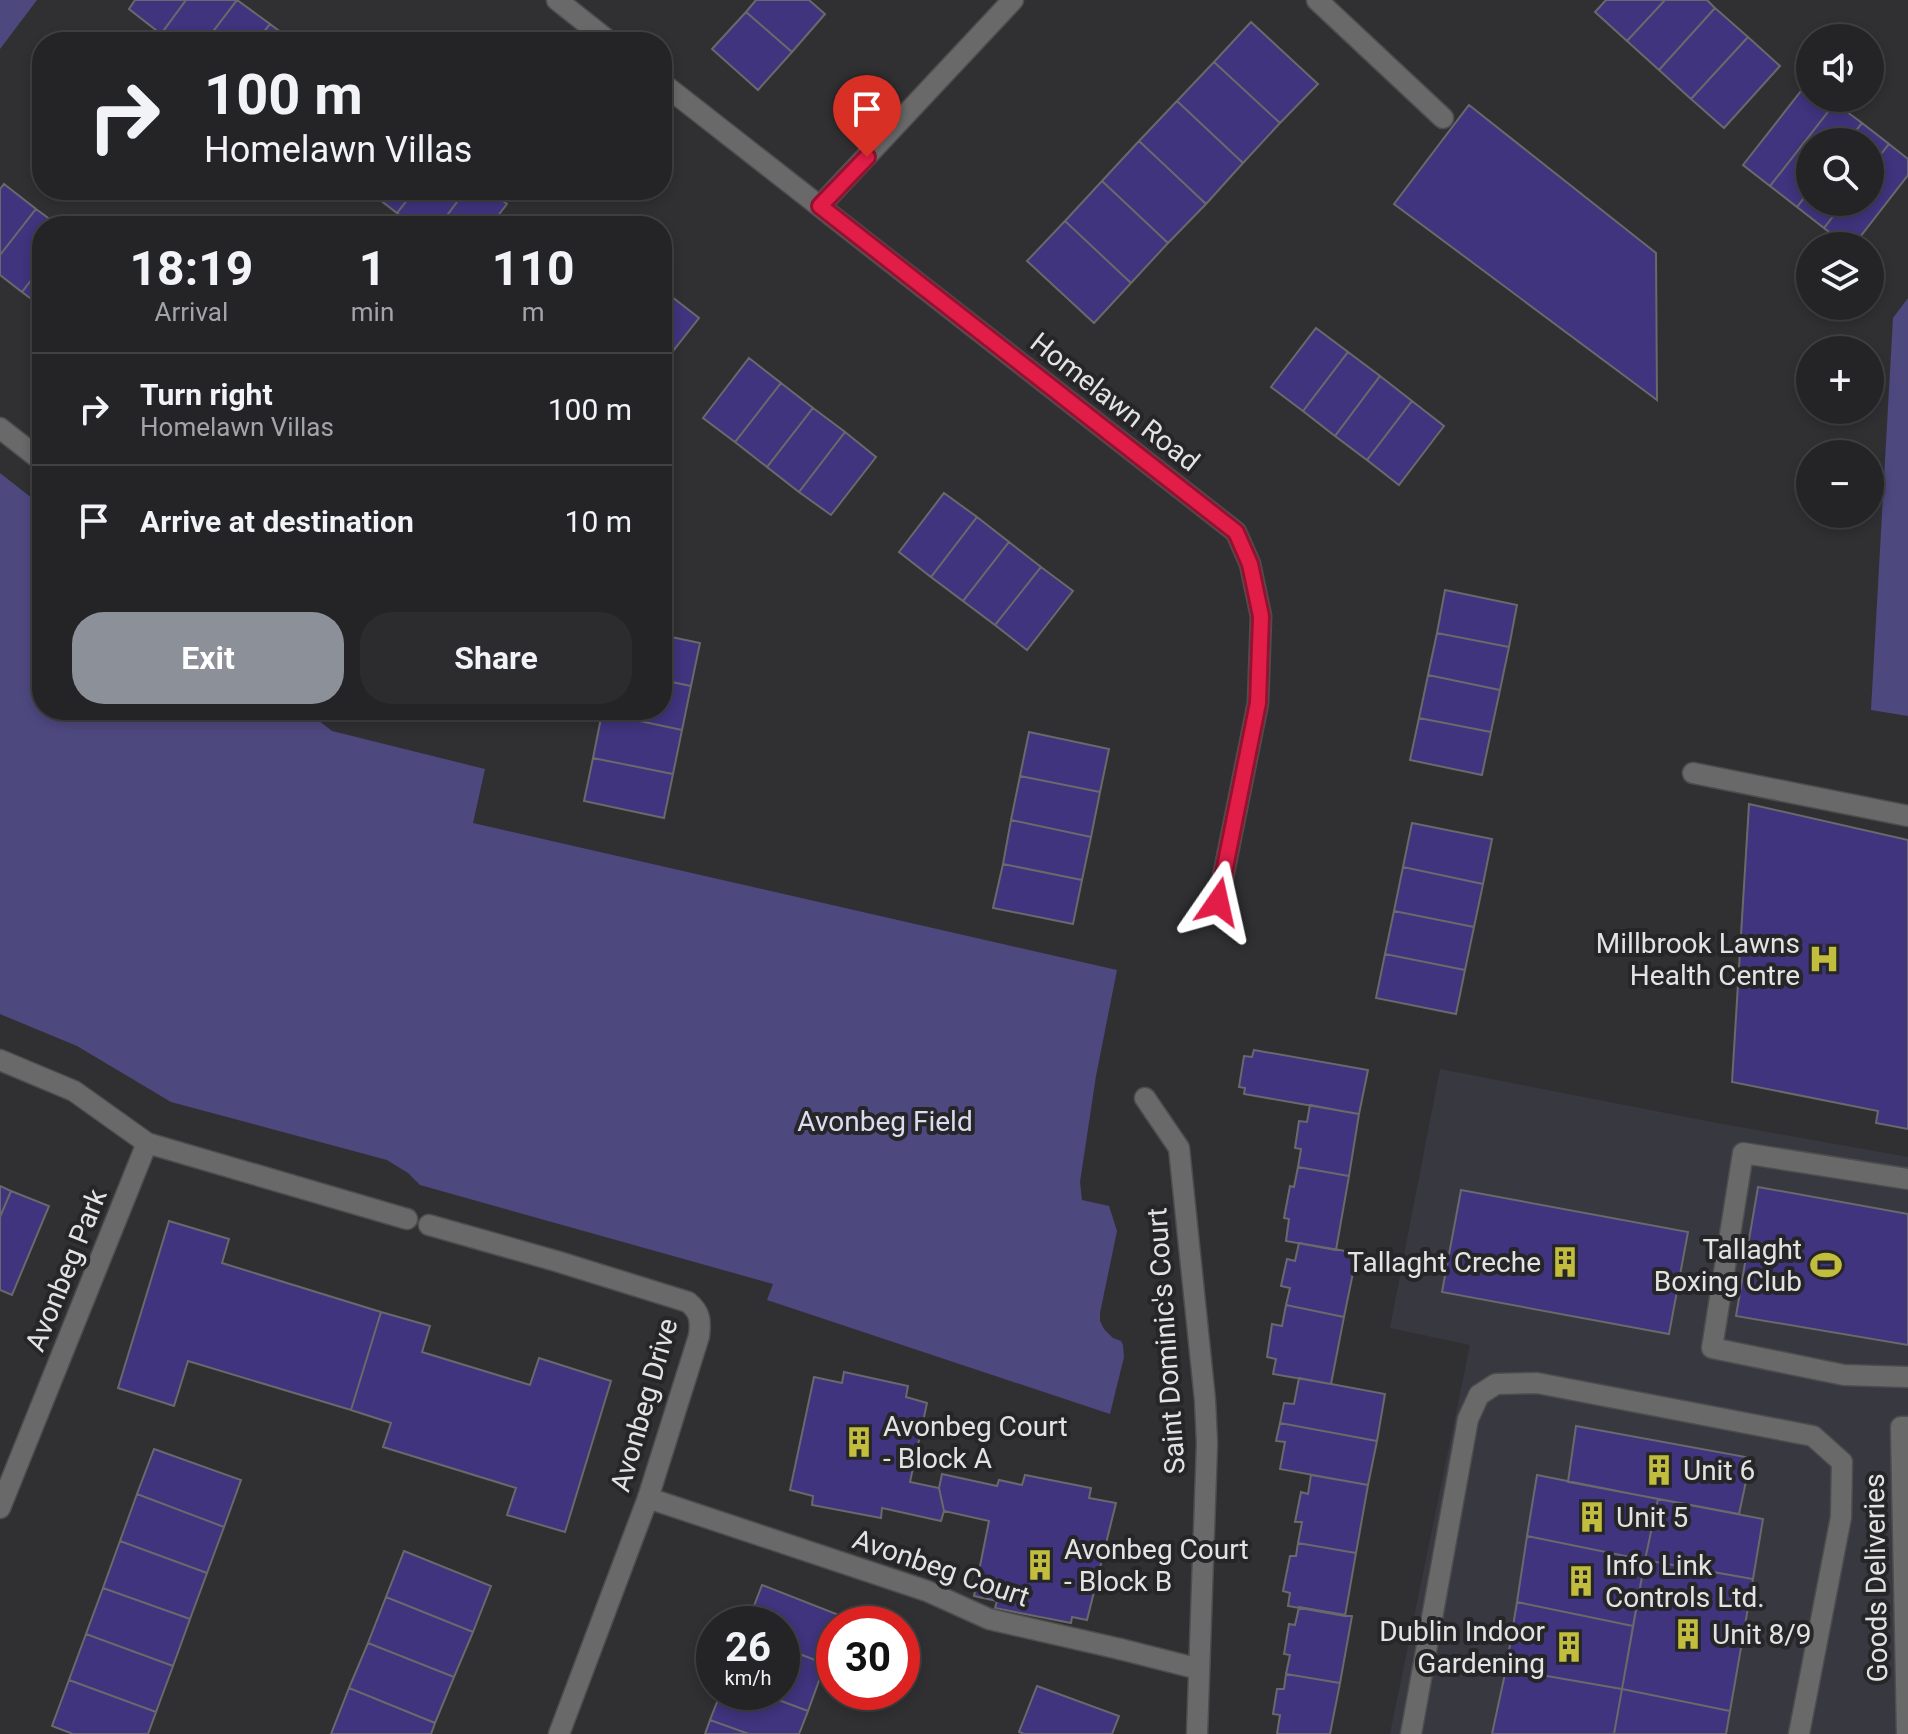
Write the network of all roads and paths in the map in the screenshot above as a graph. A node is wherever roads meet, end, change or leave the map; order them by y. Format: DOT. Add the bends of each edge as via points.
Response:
graph roads {
  1 [pos="557,0"];
  2 [pos="1013,0"];
  3 [pos="1317,0"];
  4 [pos="597,32"];
  5 [pos="672,91"];
  6 [pos="1443,118"];
  7 [pos="820,206"];
  8 [pos="0,428"];
  9 [pos="32,453"];
  10 [pos="1693,773"];
  11 [pos="1908,816"];
  12 [pos="1218,902"];
  13 [pos="0,1060"];
  14 [pos="1145,1098"];
  15 [pos="147,1143"];
  16 [pos="1908,1179"];
  17 [pos="407,1219"];
  18 [pos="429,1225"];
  19 [pos="1908,1377"];
  20 [pos="1908,1427"];
  21 [pos="648,1498"];
  22 [pos="0,1508"];
  23 [pos="1199,1669"];
  24 [pos="559,1734"];
  25 [pos="1197,1734"];
  26 [pos="1411,1734"];
  27 [pos="1799,1734"];
  28 [pos="1907,1734"];
  1 -- 4 [label="street"];
  2 -- 7 [label="street"];
  3 -- 6 [label="street"];
  5 -- 7 [label="street, Homelawn Road"];
  7 -- 12 [label="street, Homelawn Road" via="1236,532 1250,564 1261,616 1258,703"];
  8 -- 9 [label="street"];
  10 -- 11 [label="street"];
  13 -- 15 [label="street" via="74,1091"];
  14 -- 23 [label="street, Saint Dominic's Court" via="1179,1148 1205,1400"];
  15 -- 17 [label="street"];
  15 -- 22 [label="street, Avonbeg Park"];
  16 -- 19 [label="street" via="1743,1153 1712,1348 1844,1375"];
  18 -- 21 [label="street, Avonbeg Drive" via="688,1302 698,1311 699,1336"];
  20 -- 28 [label="street, Goods Deliveries" via="1901,1427"];
  21 -- 23 [label="street, Avonbeg Court" via="927,1591 989,1619"];
  21 -- 24 [label="street, Avonbeg Drive"];
  23 -- 25 [label="street, Saint Dominic's Court"];
  26 -- 27 [label="street" via="1468,1419 1479,1395 1496,1384 1537,1383 1813,1436 1842,1462 1841,1517"];
}
